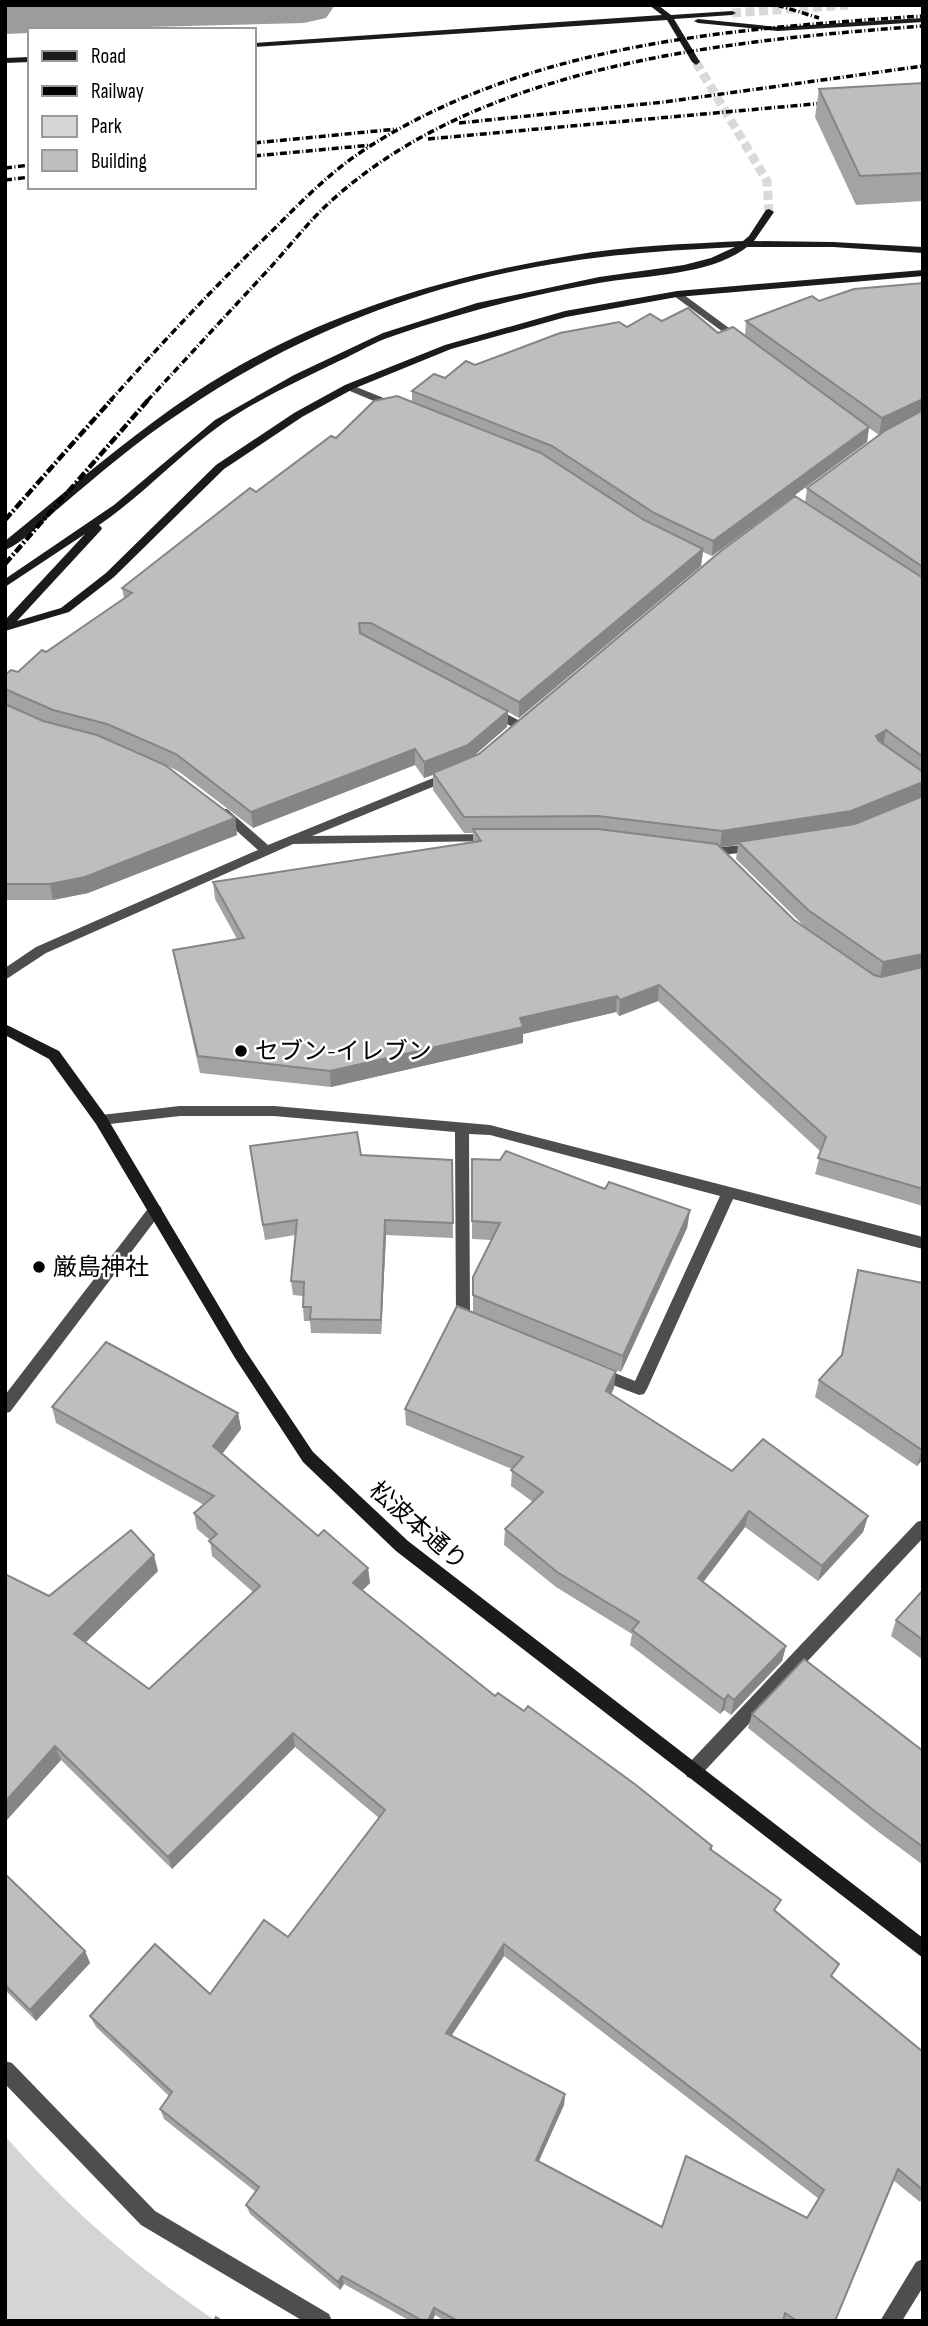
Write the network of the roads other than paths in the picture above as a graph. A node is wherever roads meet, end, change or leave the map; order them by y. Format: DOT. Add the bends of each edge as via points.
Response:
graph roads {
  1 [pos="653,5"];
  2 [pos="699,5"];
  3 [pos="732,13"];
  4 [pos="669,17"];
  5 [pos="923,20"];
  6 [pos="256,45"];
  7 [pos="28,60"];
  8 [pos="5,61"];
  9 [pos="696,62"];
  10 [pos="769,212"];
  11 [pos="923,250"];
  12 [pos="923,273"];
  13 [pos="677,294"];
  14 [pos="755,352"];
  15 [pos="349,387"];
  16 [pos="413,414"];
  17 [pos="118,507"];
  18 [pos="5,547"];
  19 [pos="5,584"];
  20 [pos="5,628"];
  21 [pos="485,707"];
  22 [pos="531,717"];
  23 [pos="461,771"];
  24 [pos="212,804"];
  25 [pos="503,838"];
  26 [pos="289,841"];
  27 [pos="773,846"];
  28 [pos="693,850"];
  29 [pos="267,851"];
  30 [pos="5,975"];
  31 [pos="5,1030"];
  32 [pos="101,1121"];
  33 [pos="462,1128"];
  34 [pos="729,1192"];
  35 [pos="155,1210"];
  36 [pos="923,1243"];
  37 [pos="488,1327"];
  38 [pos="589,1368"];
  39 [pos="5,1407"];
  40 [pos="923,1527"];
  41 [pos="693,1772"];
  42 [pos="923,1949"];
  43 [pos="5,2070"];
  44 [pos="923,2269"];
  45 [pos="322,2321"];
  46 [pos="890,2321"];
  1 -- 4 [label="street"];
  2 -- 4 [label="street"];
  3 -- 4 [label="street"];
  4 -- 5 [label="street" via="778,29"];
  4 -- 6 [label="street"];
  4 -- 9 [label="street"];
  7 -- 8 [label="street"];
  10 -- 17 [label="street" via="752,238 715,260 477,306 386,335 219,422"];
  11 -- 18 [label="street" via="703,243 532,263 471,277 313,331 226,377 149,431"];
  12 -- 13 [label="street"];
  13 -- 14 [label="street"];
  13 -- 15 [label="street" via="565,314 448,346"];
  15 -- 16 [label="street"];
  15 -- 20 [label="street" via="220,467 110,575 65,610"];
  17 -- 19 [label="street"];
  17 -- 20 [label="street"];
  21 -- 22 [label="street" via="516,730"];
  23 -- 26 [label="street"];
  24 -- 29 [label="street"];
  25 -- 26 [label="street"];
  26 -- 29 [label="street"];
  27 -- 28 [label="street" via="725,858"];
  29 -- 30 [label="street" via="41,950"];
  31 -- 32 [label="street, 松波本通り" via="54,1055"];
  32 -- 33 [label="street" via="180,1111 274,1111"];
  32 -- 35 [label="street, 松波本通り"];
  33 -- 34 [label="street" via="490,1130"];
  33 -- 37 [label="street" via="463,1317"];
  34 -- 36 [label="street"];
  34 -- 38 [label="street" via="639,1389"];
  35 -- 39 [label="street"];
  35 -- 41 [label="street, 松波本通り" via="240,1354 308,1457 402,1546"];
  40 -- 41 [label="street"];
  41 -- 42 [label="street, 松波本通り"];
  43 -- 45 [label="street" via="148,2218"];
  44 -- 46 [label="street"];
}
